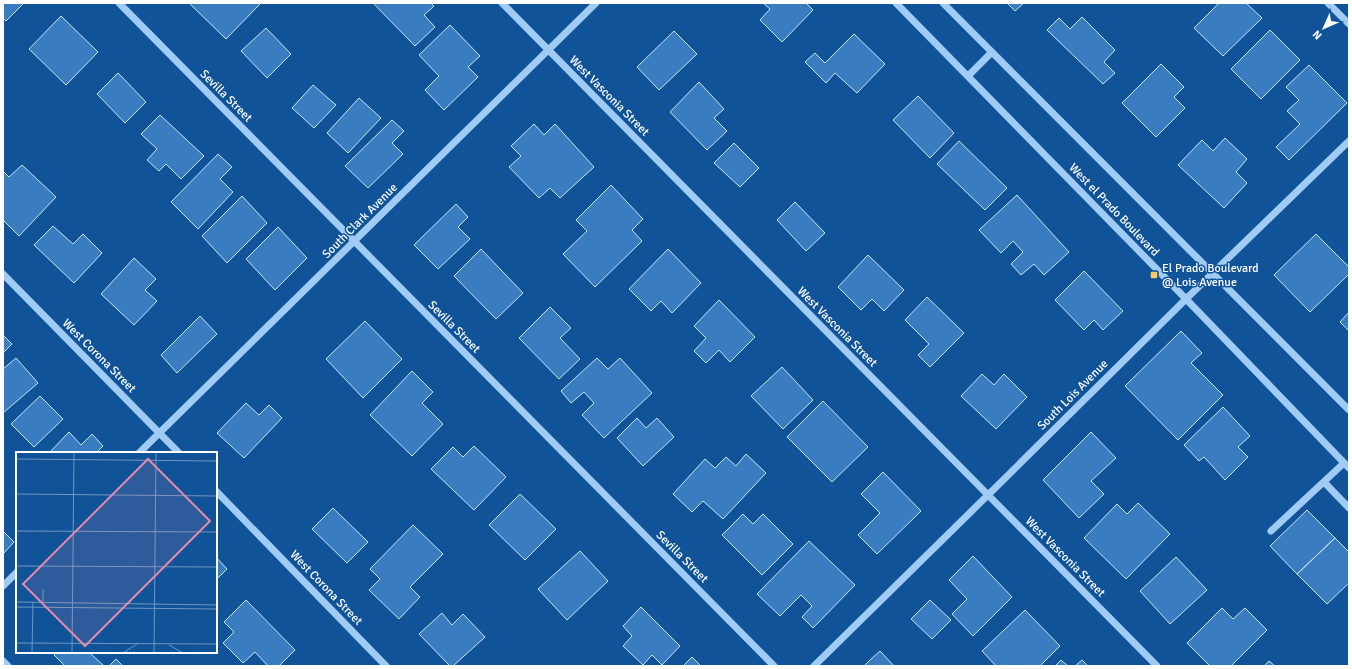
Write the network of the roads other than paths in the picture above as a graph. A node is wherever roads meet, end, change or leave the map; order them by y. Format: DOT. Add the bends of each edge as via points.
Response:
graph roads {
  1 [pos="119,3"];
  2 [pos="502,3"];
  3 [pos="596,3"];
  4 [pos="896,3"];
  5 [pos="943,3"];
  6 [pos="1328,3"];
  7 [pos="1349,24"];
  8 [pos="549,50"];
  9 [pos="992,52"];
  10 [pos="968,76"];
  11 [pos="1349,141"];
  12 [pos="354,242"];
  13 [pos="1212,273"];
  14 [pos="3,274"];
  15 [pos="1186,299"];
  16 [pos="1349,410"];
  17 [pos="159,433"];
  18 [pos="140,452"];
  19 [pos="178,452"];
  20 [pos="1346,465"];
  21 [pos="1324,482"];
  22 [pos="217,492"];
  23 [pos="988,496"];
  24 [pos="1349,508"];
  25 [pos="1271,531"];
  26 [pos="16,573"];
  27 [pos="3,586"];
  28 [pos="3,661"];
  29 [pos="8,666"];
  30 [pos="386,666"];
  31 [pos="774,666"];
  32 [pos="814,666"];
  33 [pos="1156,666"];
  1 -- 12 [label="street, Sevilla Street"];
  2 -- 8 [label="street, West Vasconia Street"];
  3 -- 8 [label="street, South Clark Avenue"];
  4 -- 10 [label="street, West el Prado Boulevard"];
  5 -- 9 [label="street, West el Prado Boulevard"];
  6 -- 7 [label="street"];
  8 -- 12 [label="street, South Clark Avenue"];
  8 -- 23 [label="street, West Vasconia Street"];
  9 -- 10 [label="street"];
  9 -- 13 [label="street, West el Prado Boulevard"];
  10 -- 15 [label="street, West el Prado Boulevard"];
  11 -- 13 [label="street, South Lois Avenue"];
  12 -- 17 [label="street, South Clark Avenue"];
  12 -- 31 [label="street, Sevilla Street"];
  13 -- 15 [label="street, South Lois Avenue"];
  13 -- 16 [label="street, West el Prado Boulevard"];
  14 -- 17 [label="street, West Corona Street"];
  15 -- 20 [label="street, West el Prado Boulevard"];
  15 -- 23 [label="street, South Lois Avenue"];
  17 -- 18 [label="street, South Clark Avenue"];
  17 -- 19 [label="street, West Corona Street"];
  20 -- 21 [label="street"];
  21 -- 24 [label="street"];
  21 -- 25 [label="street"];
  22 -- 30 [label="street, West Corona Street"];
  23 -- 32 [label="street, South Lois Avenue"];
  23 -- 33 [label="street, West Vasconia Street"];
  26 -- 27 [label="street"];
  28 -- 29 [label="street"];
}
